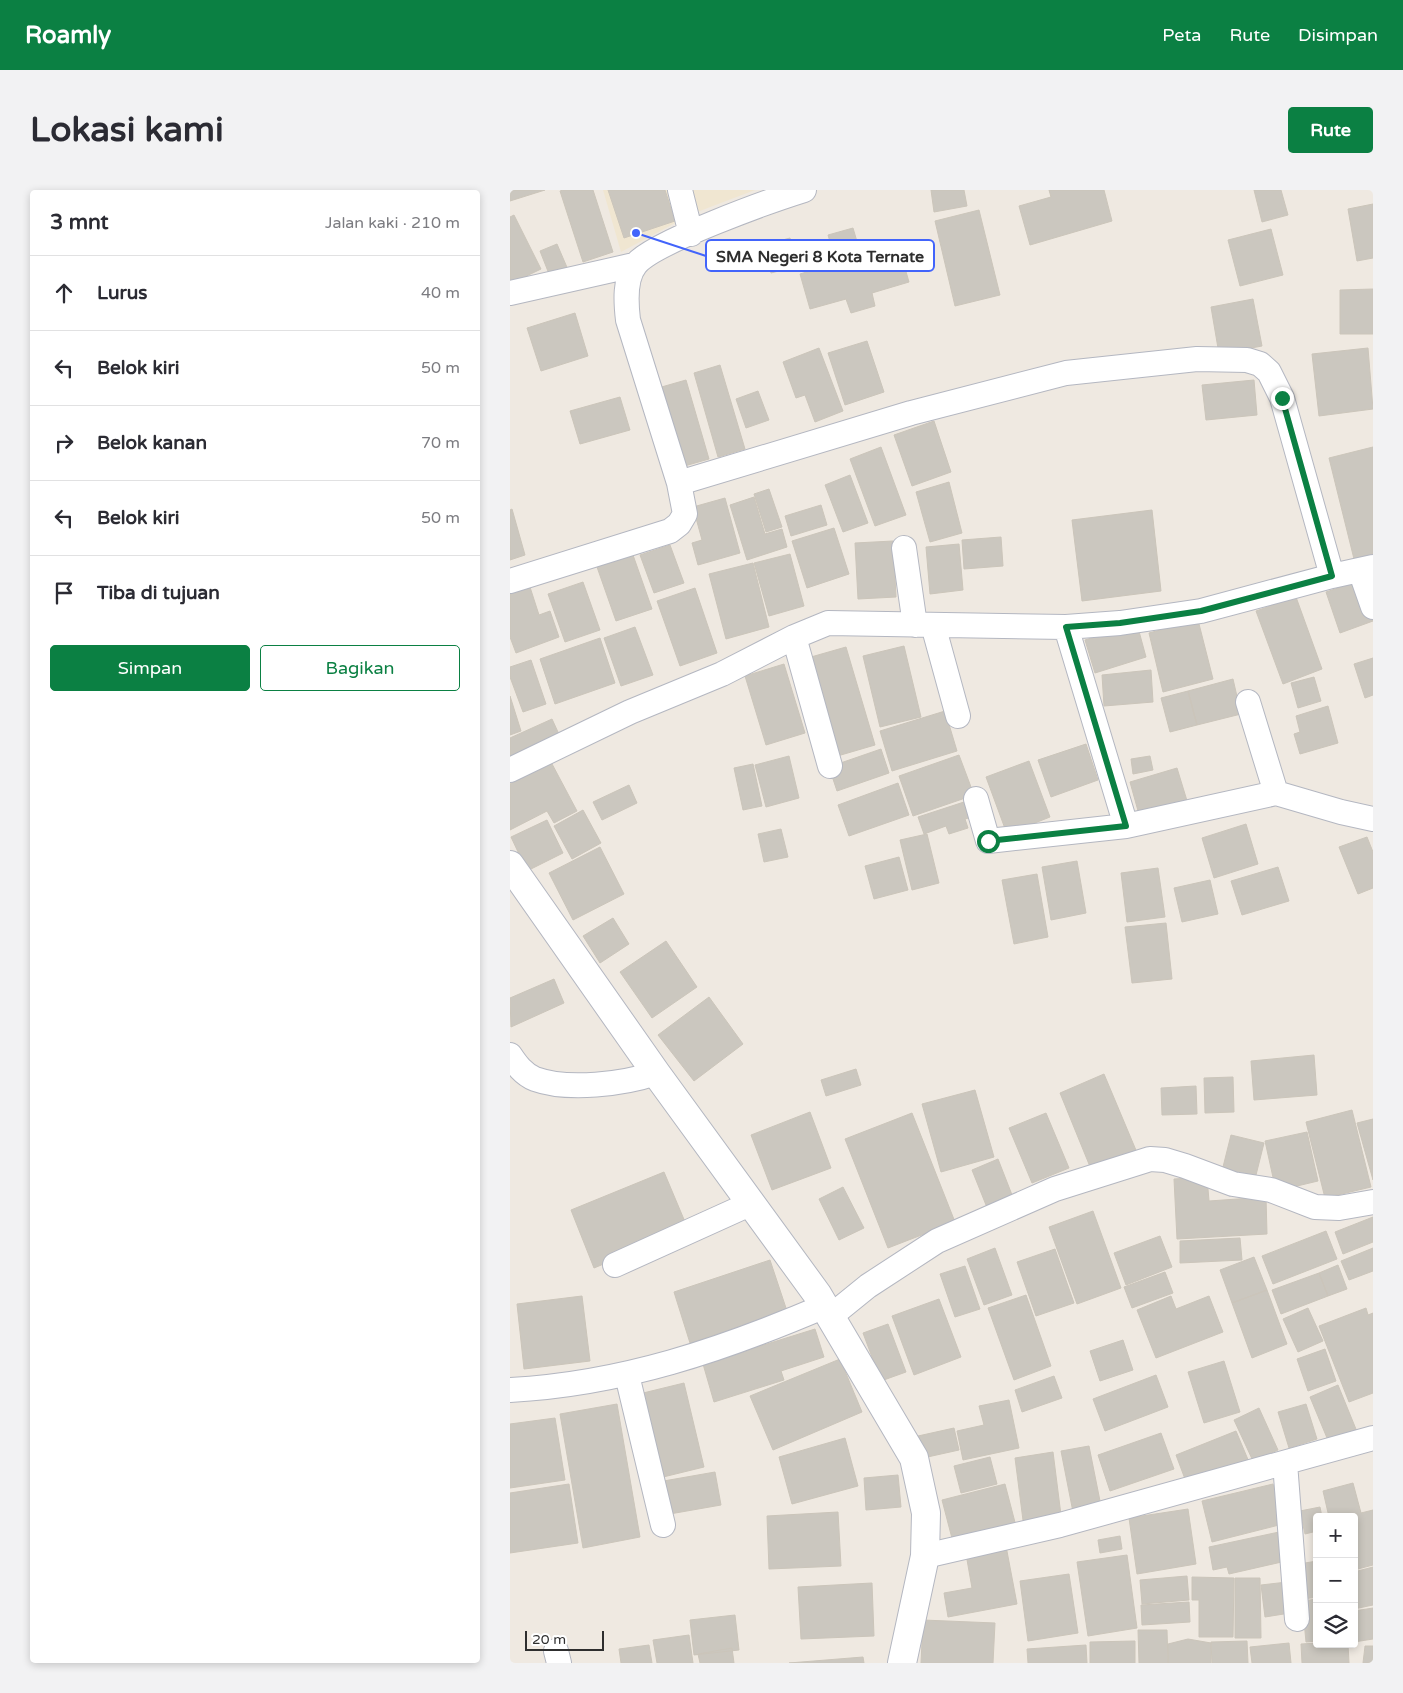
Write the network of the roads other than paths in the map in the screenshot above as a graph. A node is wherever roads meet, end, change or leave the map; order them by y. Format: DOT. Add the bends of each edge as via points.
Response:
graph roads {
  1 [pos="680,190"];
  2 [pos="789,192"];
  3 [pos="691,234"];
  4 [pos="634,265"];
  5 [pos="510,293"];
  6 [pos="679,484"];
  7 [pos="904,548"];
  8 [pos="1367,569"];
  9 [pos="1332,576"];
  10 [pos="510,581"];
  11 [pos="1373,607"];
  12 [pos="924,625"];
  13 [pos="1066,627"];
  14 [pos="794,637"];
  15 [pos="1248,702"];
  16 [pos="958,716"];
  17 [pos="830,766"];
  18 [pos="510,770"];
  19 [pos="1276,793"];
  20 [pos="976,798"];
  21 [pos="1373,819"];
  22 [pos="1126,826"];
  23 [pos="510,865"];
  24 [pos="510,1055"];
  25 [pos="656,1073"];
  26 [pos="752,1202"];
  27 [pos="1373,1202"];
  28 [pos="615,1265"];
  29 [pos="828,1311"];
  30 [pos="627,1375"];
  31 [pos="510,1390"];
  32 [pos="1373,1438"];
  33 [pos="1285,1464"];
  34 [pos="663,1525"];
  35 [pos="925,1556"];
  36 [pos="1297,1619"];
  37 [pos="902,1663"];
  1 -- 3 [label="street"];
  2 -- 3 [label="street"];
  3 -- 4 [label="street" via="647,254"];
  4 -- 5 [label="street"];
  4 -- 6 [label="street" via="626,294 628,320"];
  6 -- 9 [label="street" via="805,443 1066,373 1197,359 1247,360 1260,364 1269,372 1282,398"];
  6 -- 10 [label="street" via="685,514 670,531"];
  7 -- 12 [label="street"];
  8 -- 9 [label="street"];
  8 -- 11 [label="street"];
  9 -- 13 [label="street" via="1201,611"];
  12 -- 13 [label="street"];
  12 -- 14 [label="street" via="828,623"];
  12 -- 16 [label="street"];
  13 -- 22 [label="street"];
  14 -- 17 [label="street"];
  14 -- 18 [label="street" via="722,674 630,712"];
  15 -- 19 [label="street"];
  19 -- 21 [label="street"];
  19 -- 22 [label="street"];
  20 -- 22 [label="street" via="988,841"];
  23 -- 25 [label="street"];
  24 -- 25 [label="street" via="519,1068 534,1078 555,1083 609,1084"];
  25 -- 26 [label="street"];
  26 -- 28 [label="street"];
  26 -- 29 [label="street"];
  27 -- 29 [label="street" via="1339,1208 1315,1207 1271,1190 1233,1184 1185,1166 1150,1159 1055,1189 937,1241"];
  29 -- 30 [label="street"];
  29 -- 35 [label="street" via="914,1458 926,1513"];
  30 -- 31 [label="street"];
  30 -- 34 [label="street"];
  32 -- 33 [label="street"];
  33 -- 35 [label="street" via="1060,1525"];
  33 -- 36 [label="street"];
  35 -- 37 [label="street"];
}
